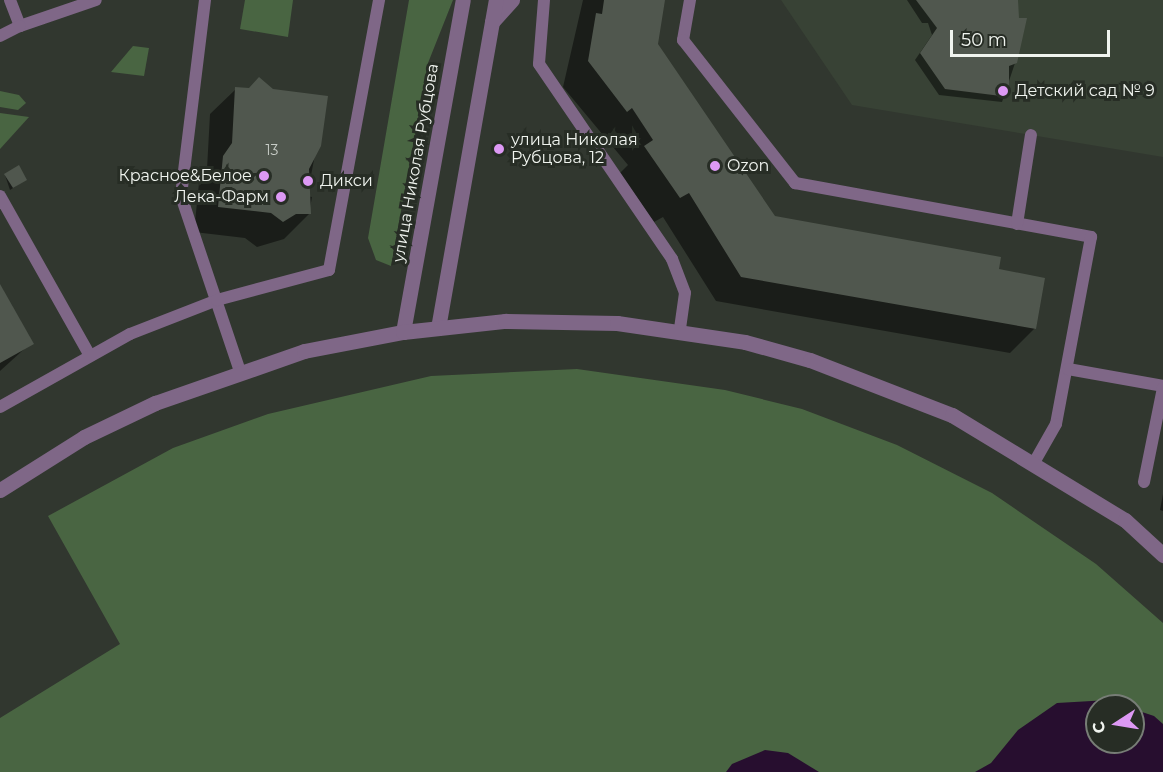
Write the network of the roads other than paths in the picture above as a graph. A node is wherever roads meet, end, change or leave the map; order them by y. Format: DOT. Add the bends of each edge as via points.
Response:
graph roads {
  1 [pos="10,0"];
  2 [pos="96,0"];
  3 [pos="205,0"];
  4 [pos="379,0"];
  5 [pos="463,0"];
  6 [pos="496,0"];
  7 [pos="512,0"];
  8 [pos="544,0"];
  9 [pos="690,0"];
  10 [pos="492,22"];
  11 [pos="20,26"];
  12 [pos="0,36"];
  13 [pos="1031,135"];
  14 [pos="0,196"];
  15 [pos="1017,224"];
  16 [pos="218,300"];
  17 [pos="438,328"];
  18 [pos="680,330"];
  19 [pos="403,332"];
  20 [pos="89,354"];
  21 [pos="1068,369"];
  22 [pos="240,371"];
  23 [pos="1163,387"];
  24 [pos="0,407"];
  25 [pos="1035,461"];
  26 [pos="1144,482"];
  27 [pos="0,490"];
  28 [pos="1163,555"];
  1 -- 11 [label="lane"];
  2 -- 11 [label="lane"];
  3 -- 16 [label="lane" via="181,196"];
  4 -- 16 [label="lane" via="329,270"];
  5 -- 19 [label="street, улица Николая Рубцова"];
  6 -- 10 [label="street"];
  7 -- 10 [label="street"];
  8 -- 18 [label="lane" via="539,64 672,259 685,293"];
  9 -- 15 [label="lane" via="683,40 795,183"];
  10 -- 17 [label="street"];
  11 -- 12 [label="lane"];
  13 -- 15 [label="lane"];
  14 -- 20 [label="lane"];
  15 -- 21 [label="lane" via="1092,237"];
  16 -- 20 [label="lane"];
  16 -- 22 [label="lane"];
  17 -- 18 [label="street" via="557,320"];
  17 -- 19 [label="street"];
  18 -- 25 [label="street" via="767,348 880,385 952,415"];
  19 -- 22 [label="street"];
  20 -- 24 [label="lane"];
  21 -- 23 [label="lane"];
  21 -- 25 [label="lane" via="1056,424"];
  22 -- 27 [label="street" via="84,437"];
  23 -- 26 [label="lane"];
  25 -- 28 [label="street" via="1125,520"];
}
